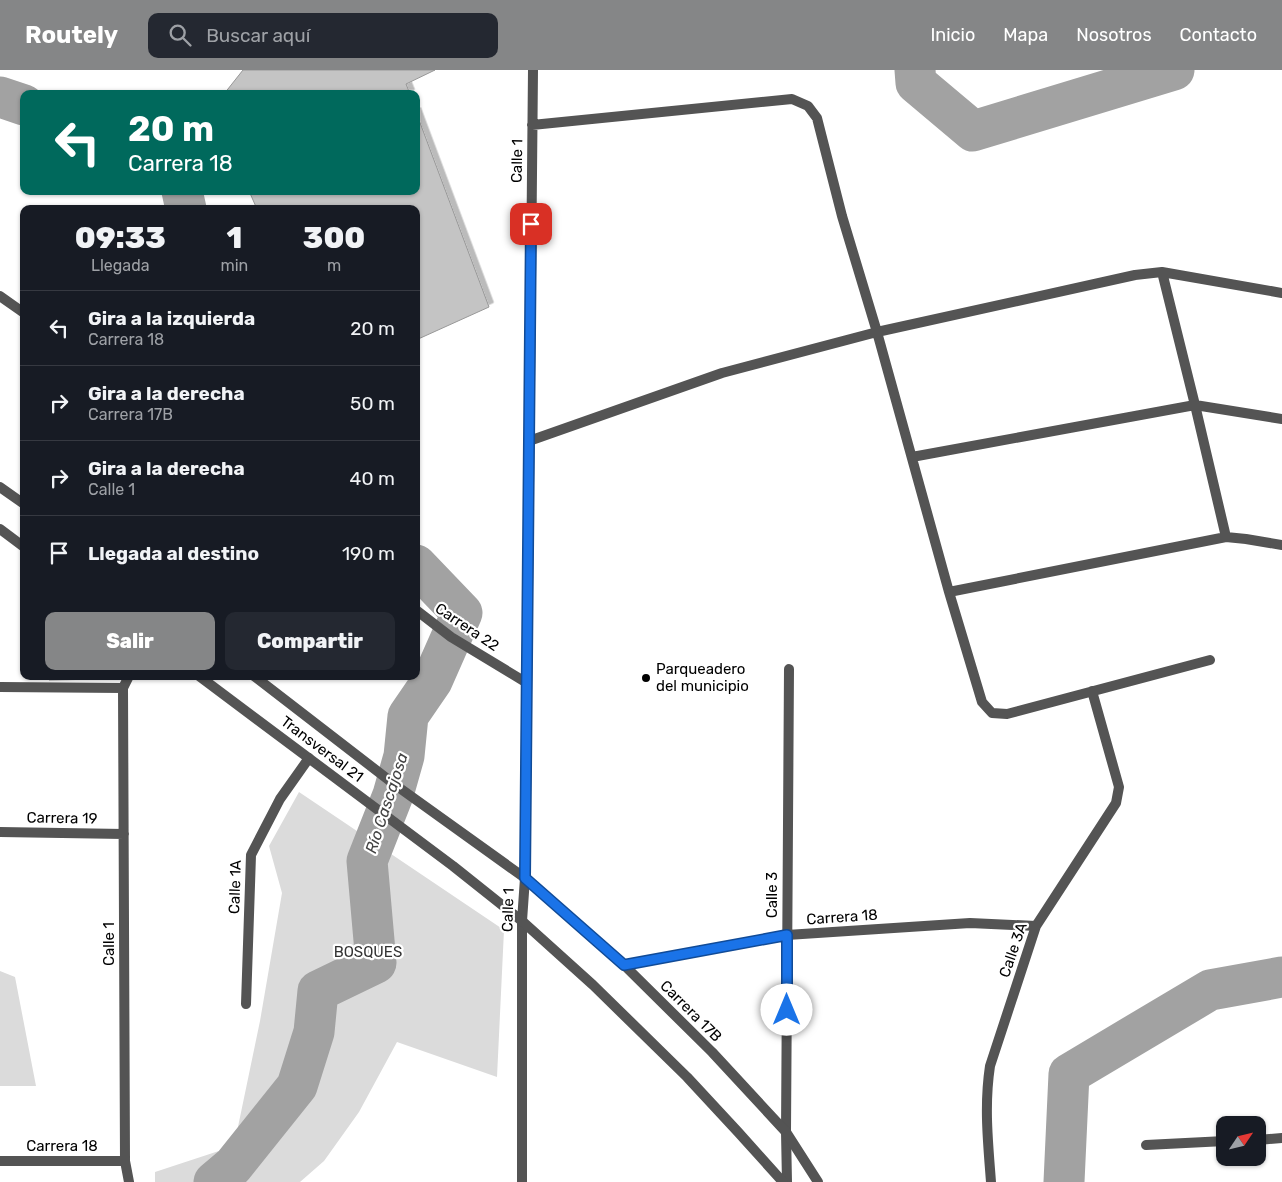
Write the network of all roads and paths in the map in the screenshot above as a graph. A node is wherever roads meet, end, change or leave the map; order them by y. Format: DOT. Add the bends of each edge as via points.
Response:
graph roads {
  1 [pos="532,70"];
  2 [pos="532,125"];
  3 [pos="1162,272"];
  4 [pos="1282,293"];
  5 [pos="0,296"];
  6 [pos="20,310"];
  7 [pos="876,332"];
  8 [pos="1195,405"];
  9 [pos="1282,419"];
  10 [pos="529,441"];
  11 [pos="912,457"];
  12 [pos="0,487"];
  13 [pos="20,501"];
  14 [pos="0,529"];
  15 [pos="1226,537"];
  16 [pos="20,544"];
  17 [pos="1282,545"];
  18 [pos="949,592"];
  19 [pos="420,613"];
  20 [pos="1210,660"];
  21 [pos="789,668"];
  22 [pos="127,680"];
  23 [pos="204,680"];
  24 [pos="259,680"];
  25 [pos="527,683"];
  26 [pos="0,687"];
  27 [pos="123,688"];
  28 [pos="1092,691"];
  29 [pos="312,760"];
  30 [pos="0,832"];
  31 [pos="124,834"];
  32 [pos="525,878"];
  33 [pos="522,921"];
  34 [pos="1036,926"];
  35 [pos="787,935"];
  36 [pos="624,965"];
  37 [pos="246,1004"];
  38 [pos="786,1132"];
  39 [pos="1282,1138"];
  40 [pos="1266,1139"];
  41 [pos="1216,1141"];
  42 [pos="1146,1145"];
  43 [pos="0,1161"];
  44 [pos="125,1161"];
  45 [pos="129,1182"];
  46 [pos="522,1182"];
  47 [pos="785,1182"];
  48 [pos="818,1182"];
  49 [pos="991,1182"];
  1 -- 2 [label="street, Calle 1"];
  2 -- 7 [label="street" via="792,99 808,106 817,118"];
  2 -- 10 [label="street, Calle 1"];
  3 -- 4 [label="street"];
  3 -- 7 [label="street" via="1135,274"];
  3 -- 8 [label="street"];
  5 -- 6 [label="street"];
  7 -- 10 [label="street" via="722,373"];
  7 -- 11 [label="street"];
  8 -- 9 [label="street"];
  8 -- 11 [label="street"];
  8 -- 15 [label="street"];
  10 -- 25 [label="street, Calle 1"];
  11 -- 18 [label="street"];
  12 -- 13 [label="street"];
  14 -- 16 [label="street"];
  15 -- 17 [label="street"];
  15 -- 18 [label="street"];
  18 -- 28 [label="street" via="982,702 992,713 1007,714"];
  19 -- 25 [label="street, Carrera 22" via="451,637"];
  20 -- 28 [label="street"];
  21 -- 35 [label="street, Calle 3"];
  22 -- 27 [label="street, Calle 1"];
  23 -- 29 [label="street, Transversal 21"];
  24 -- 32 [label="street, Carrera 17B" via="394,784"];
  25 -- 32 [label="street, Calle 1"];
  26 -- 27 [label="street"];
  27 -- 31 [label="street, Calle 1"];
  28 -- 34 [label="street, Calle 3A" via="1120,787 1116,803"];
  29 -- 33 [label="street, Transversal 21"];
  29 -- 37 [label="street, Calle 1A" via="280,799 251,855"];
  30 -- 31 [label="street, Carrera 19"];
  31 -- 44 [label="street, Calle 1"];
  32 -- 33 [label="street, Calle 1"];
  32 -- 36 [label="street, Carrera 17B"];
  33 -- 46 [label="street, Calle 1"];
  33 -- 47 [label="street" via="680,1071"];
  34 -- 35 [label="street, Carrera 18" via="970,923"];
  34 -- 49 [label="street, Calle 3A" via="990,1066 986,1111"];
  35 -- 36 [label="street, Carrera 18"];
  35 -- 38 [label="street, Calle 3"];
  36 -- 38 [label="street, Carrera 17B" via="712,1052"];
  38 -- 47 [label="street, Calle 3"];
  38 -- 48 [label="street, Carrera 17B"];
  39 -- 40 [label="street"];
  41 -- 42 [label="street"];
  43 -- 44 [label="street, Carrera 18"];
  44 -- 45 [label="street, Calle 1"];
}
